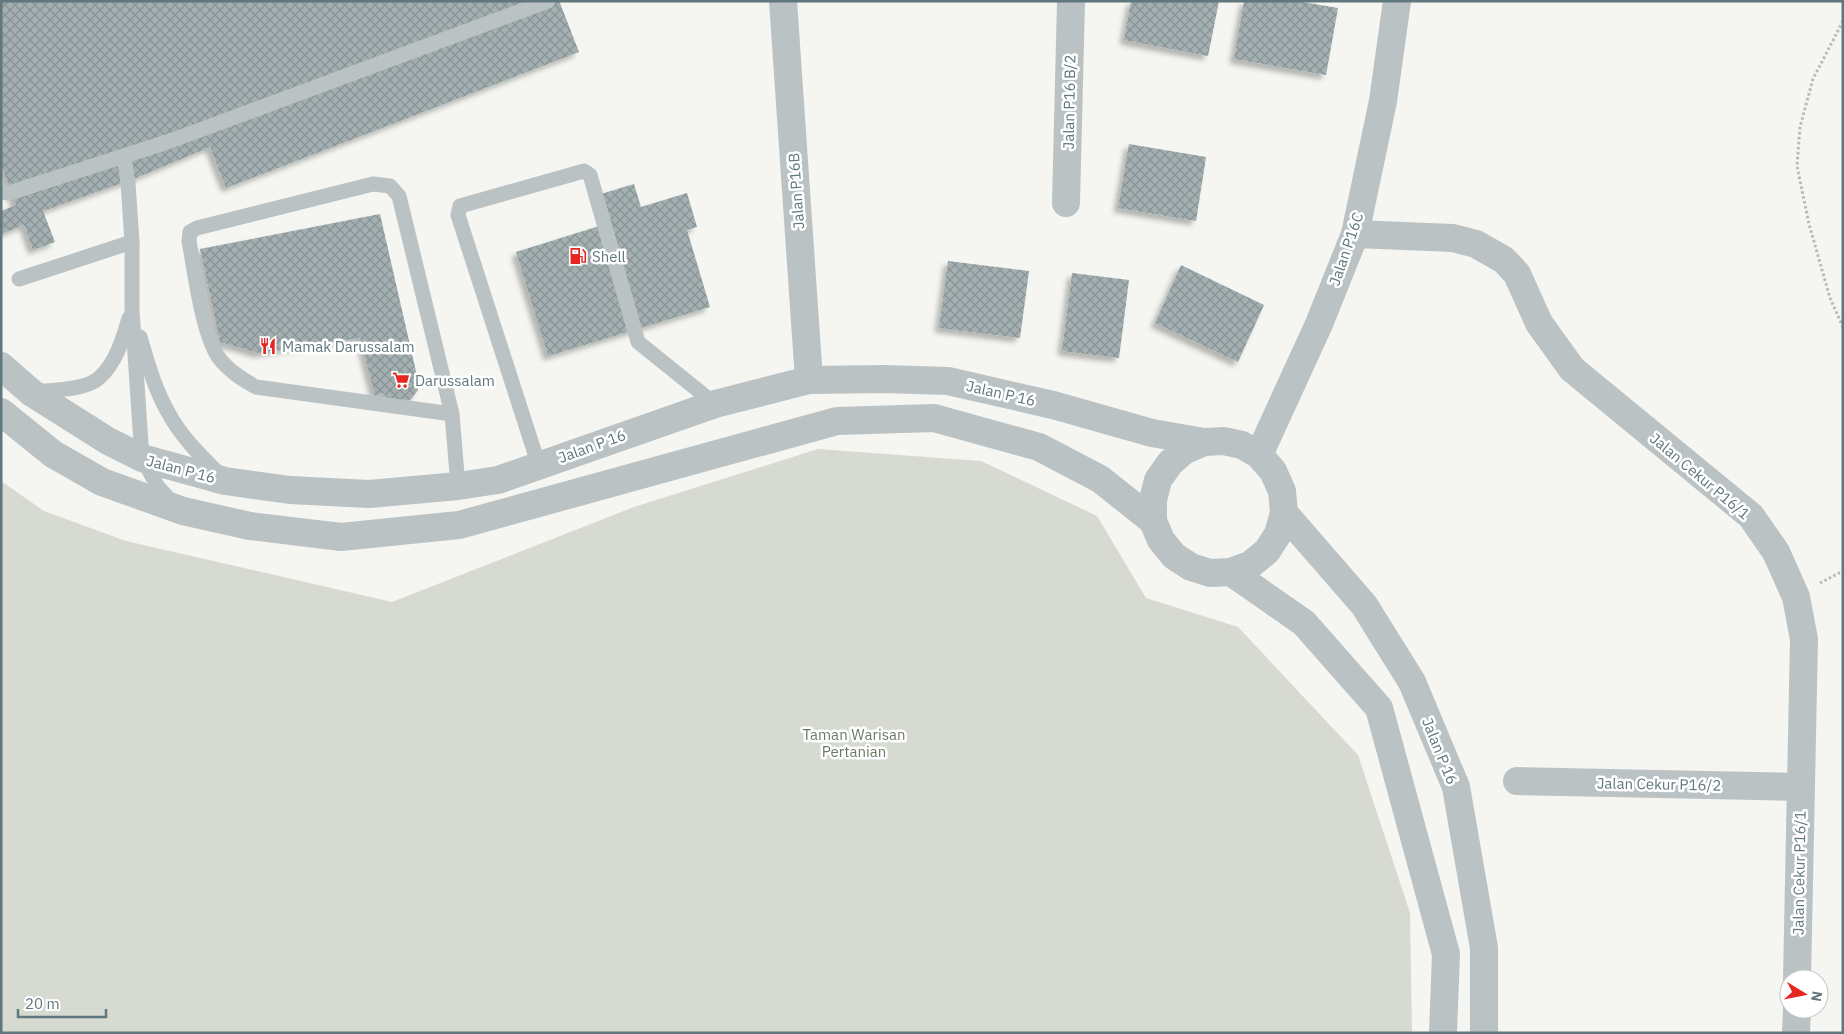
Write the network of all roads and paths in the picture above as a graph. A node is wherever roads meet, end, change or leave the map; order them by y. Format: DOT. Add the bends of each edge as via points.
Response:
graph roads {
  1 [pos="548,1"];
  2 [pos="783,1"];
  3 [pos="1071,1"];
  4 [pos="1397,1"];
  5 [pos="1843,21"];
  6 [pos="124,156"];
  7 [pos="1,192"];
  8 [pos="1066,203"];
  9 [pos="1355,234"];
  10 [pos="132,242"];
  11 [pos="19,279"];
  12 [pos="132,310"];
  13 [pos="1843,327"];
  14 [pos="1,366"];
  15 [pos="809,380"];
  16 [pos="32,393"];
  17 [pos="715,404"];
  18 [pos="1,412"];
  19 [pos="452,414"];
  20 [pos="1204,442"];
  21 [pos="1259,455"];
  22 [pos="142,458"];
  23 [pos="539,466"];
  24 [pos="226,481"];
  25 [pos="458,486"];
  26 [pos="182,511"];
  27 [pos="1284,513"];
  28 [pos="1153,521"];
  29 [pos="1231,572"];
  30 [pos="1517,781"];
  31 [pos="1801,787"];
  32 [pos="1797,969"];
  33 [pos="1797,1019"];
  34 [pos="1443,1033"];
  35 [pos="1484,1033"];
  36 [pos="1796,1033"];
  1 -- 6 [label="lane"];
  2 -- 15 [label="street, Jalan P16B"];
  3 -- 8 [label="street, Jalan P16 B/2"];
  4 -- 9 [label="street, Jalan P16C" via="1383,101"];
  5 -- 13 [label="path" via="1813,79 1800,127 1797,166 1830,298"];
  6 -- 7 [label="lane" via="9,194"];
  6 -- 10 [label="lane"];
  9 -- 21 [label="street, Jalan P16C" via="1319,324"];
  9 -- 31 [label="street, Jalan Cekur P16/1" via="1452,238 1476,244 1504,260 1517,274 1539,324 1572,368 1751,516 1776,552 1796,597 1804,639"];
  10 -- 11 [label="lane"];
  10 -- 12 [label="lane"];
  12 -- 16 [label="lane" via="121,344 98,379 80,387"];
  12 -- 22 [label="lane"];
  12 -- 24 [label="lane" via="152,378 170,416 196,451"];
  14 -- 16 [label="street, Jalan P 16"];
  15 -- 17 [label="street, Jalan P 16"];
  15 -- 20 [label="street, Jalan P 16" via="948,381"];
  16 -- 22 [label="street, Jalan P 16" via="108,441"];
  17 -- 23 [label="street, Jalan P 16"];
  17 -- 23 [label="lane" via="638,342 590,175 584,171 460,206 458,215"];
  18 -- 26 [label="street, Jalan P 16" via="53,454 102,482"];
  19 -- 19 [label="lane" via="256,387 242,379 219,358 208,338 189,242 190,232 373,184 390,186 399,196"];
  19 -- 25 [label="lane"];
  20 -- 21 [label="street, Jalan P 16" via="1224,441 1242,445"];
  20 -- 28 [label="street, Jalan P 16" via="1186,450 1170,463 1158,480 1152,500"];
  21 -- 27 [label="street, Jalan P 16" via="1273,471 1282,491"];
  22 -- 24 [label="street, Jalan P 16"];
  22 -- 26 [label="lane" via="158,487"];
  23 -- 25 [label="street, Jalan P 16" via="498,480"];
  24 -- 25 [label="street, Jalan P 16" via="290,490 369,494"];
  26 -- 28 [label="street, Jalan P 16" via="250,526 341,537 459,525 838,421 934,418 1039,447 1100,479"];
  27 -- 29 [label="street, Jalan P 16" via="1278,534 1267,551 1250,564"];
  27 -- 35 [label="street, Jalan P 16" via="1364,605 1412,682 1456,787 1484,948"];
  28 -- 29 [label="street, Jalan P 16" via="1161,540 1174,556 1191,567 1210,573"];
  29 -- 34 [label="street" via="1304,623 1379,708 1446,954"];
  30 -- 31 [label="street, Jalan Cekur P16/2"];
  31 -- 32 [label="street, Jalan Cekur P16/1"];
  33 -- 36 [label="street"];
}
